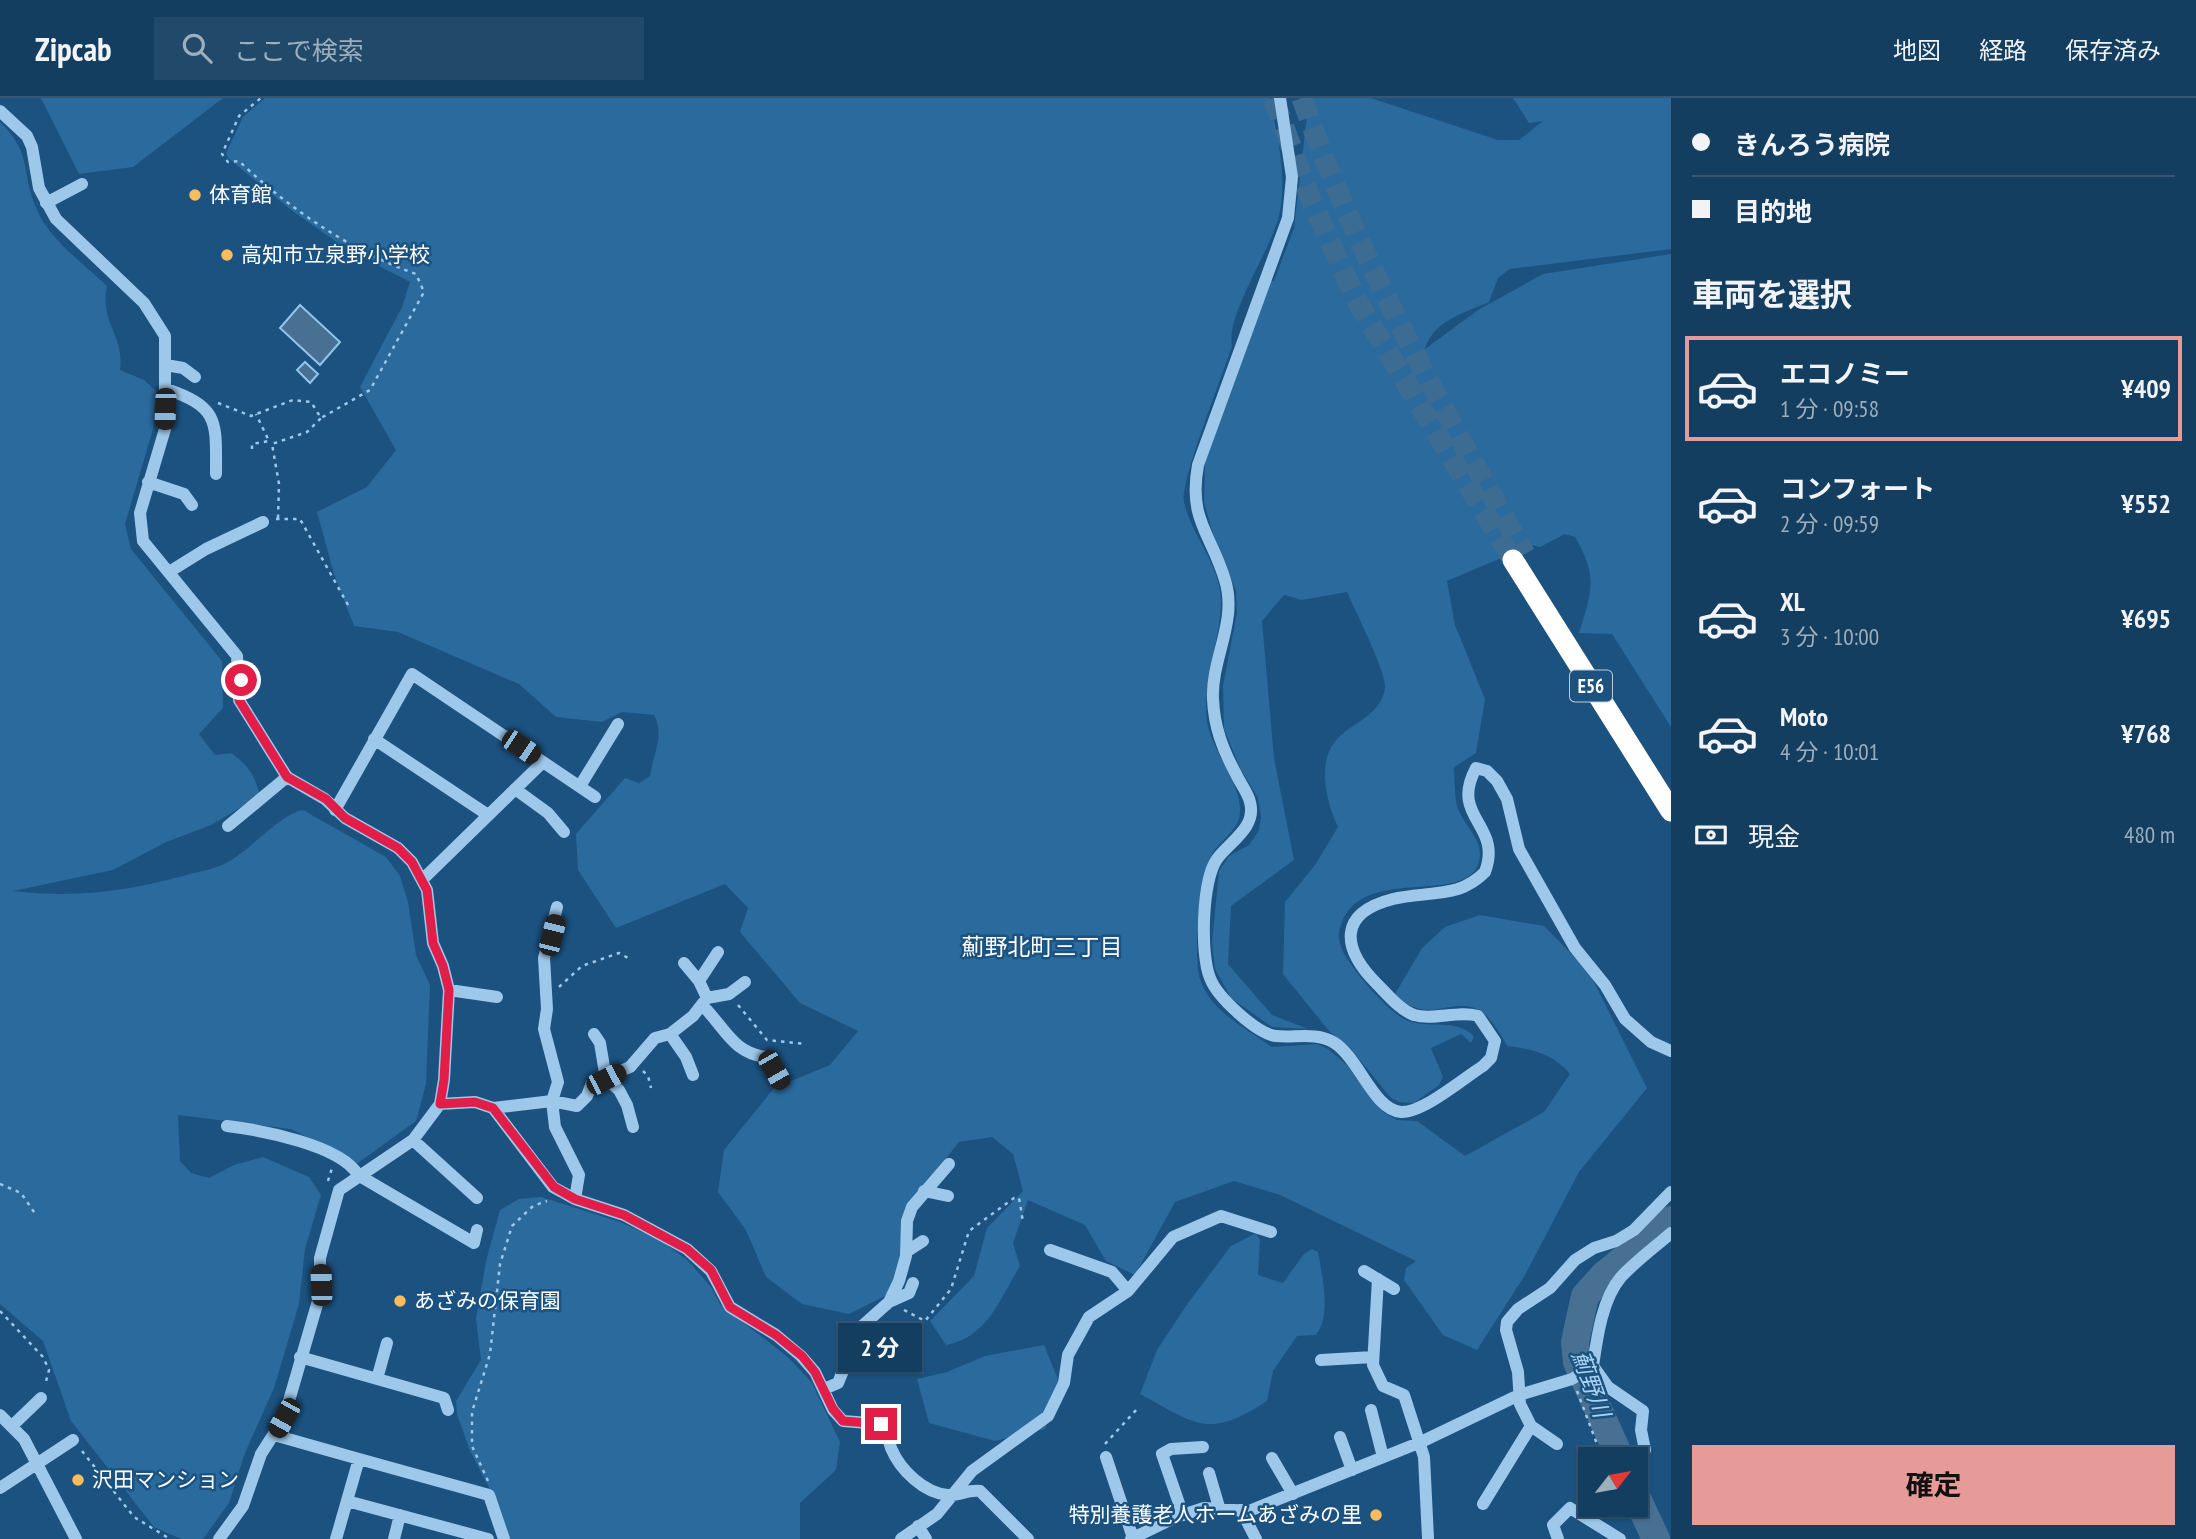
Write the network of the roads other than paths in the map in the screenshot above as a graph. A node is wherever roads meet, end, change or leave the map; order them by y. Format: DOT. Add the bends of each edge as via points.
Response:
graph roads {
  1 [pos="1280,98"];
  2 [pos="0,111"];
  3 [pos="82,184"];
  4 [pos="46,203"];
  5 [pos="166,365"];
  6 [pos="195,377"];
  7 [pos="166,389"];
  8 [pos="216,474"];
  9 [pos="148,482"];
  10 [pos="192,505"];
  11 [pos="262,522"];
  12 [pos="169,572"];
  13 [pos="618,724"];
  14 [pos="374,739"];
  15 [pos="543,762"];
  16 [pos="287,777"];
  17 [pos="580,786"];
  18 [pos="515,789"];
  19 [pos="1671,789"];
  20 [pos="595,797"];
  21 [pos="335,810"];
  22 [pos="1671,811"];
  23 [pos="488,815"];
  24 [pos="228,826"];
  25 [pos="564,832"];
  26 [pos="422,880"];
  27 [pos="557,908"];
  28 [pos="718,952"];
  29 [pos="684,964"];
  30 [pos="699,981"];
  31 [pos="745,982"];
  32 [pos="449,990"];
  33 [pos="497,997"];
  34 [pos="705,1002"];
  35 [pos="594,1034"];
  36 [pos="670,1034"];
  37 [pos="1671,1051"];
  38 [pos="693,1075"];
  39 [pos="606,1079"];
  40 [pos="781,1082"];
  41 [pos="552,1101"];
  42 [pos="440,1104"];
  43 [pos="493,1108"];
  44 [pos="227,1126"];
  45 [pos="633,1127"];
  46 [pos="413,1140"];
  47 [pos="949,1164"];
  48 [pos="358,1175"];
  49 [pos="924,1191"];
  50 [pos="1671,1192"];
  51 [pos="948,1196"];
  52 [pos="477,1198"];
  53 [pos="575,1199"];
  54 [pos="477,1230"];
  55 [pos="1271,1232"];
  56 [pos="1671,1233"];
  57 [pos="923,1241"];
  58 [pos="1050,1250"];
  59 [pos="906,1252"];
  60 [pos="1364,1271"];
  61 [pos="1378,1279"];
  62 [pos="914,1283"];
  63 [pos="1394,1289"];
  64 [pos="1128,1292"];
  65 [pos="889,1302"];
  66 [pos="387,1343"];
  67 [pos="300,1357"];
  68 [pos="1373,1357"];
  69 [pos="1321,1360"];
  70 [pos="1593,1366"];
  71 [pos="377,1379"];
  72 [pos="824,1389"];
  73 [pos="1518,1395"];
  74 [pos="41,1398"];
  75 [pos="447,1410"];
  76 [pos="1371,1410"];
  77 [pos="0,1415"];
  78 [pos="13,1425"];
  79 [pos="1531,1426"];
  80 [pos="274,1435"];
  81 [pos="1340,1437"];
  82 [pos="73,1440"];
  83 [pos="1420,1442"];
  84 [pos="1557,1444"];
  85 [pos="1203,1447"];
  86 [pos="1644,1447"];
  87 [pos="1106,1457"];
  88 [pos="1383,1457"];
  89 [pos="1272,1458"];
  90 [pos="359,1459"];
  91 [pos="38,1463"];
  92 [pos="1352,1469"];
  93 [pos="1209,1473"];
  94 [pos="0,1489"];
  95 [pos="1293,1494"];
  96 [pos="949,1495"];
  97 [pos="347,1501"];
  98 [pos="1483,1504"];
  99 [pos="1219,1507"];
  100 [pos="1241,1510"];
  101 [pos="400,1515"];
  102 [pos="1183,1515"];
  103 [pos="918,1526"];
  104 [pos="1132,1538"];
  105 [pos="1428,1538"];
  106 [pos="76,1539"];
  107 [pos="219,1539"];
  108 [pos="337,1539"];
  109 [pos="394,1539"];
  110 [pos="488,1539"];
  111 [pos="504,1539"];
  112 [pos="901,1539"];
  113 [pos="926,1539"];
  114 [pos="1028,1539"];
  115 [pos="1256,1539"];
  116 [pos="1558,1539"];
  117 [pos="1620,1539"];
  1 -- 37 [label="street" via="1292,177 1288,218 1195,482 1195,506 1226,580 1228,597 1229,614 1214,684 1214,717 1218,737 1251,803 1244,831 1217,859 1210,878 1205,946 1211,982 1238,1013 1272,1036 1325,1038 1339,1046 1378,1098 1394,1110 1417,1110 1483,1066 1495,1041 1478,1016 1410,1014 1374,981 1348,942 1356,917 1370,907 1459,889 1485,872 1490,849 1466,796 1466,785 1476,768 1487,771 1507,799 1519,849 1575,948 1625,1019 1651,1042"];
  2 -- 4 [label="street" via="27,136"];
  3 -- 4 [label="street"];
  4 -- 5 [label="street" via="65,229 157,319 165,336"];
  5 -- 6 [label="street" via="186,363"];
  5 -- 7 [label="street"];
  7 -- 8 [label="street" via="197,399 216,424"];
  7 -- 9 [label="street" via="165,429"];
  9 -- 10 [label="street" via="184,494"];
  9 -- 12 [label="street" via="140,533"];
  11 -- 12 [label="street"];
  12 -- 16 [label="street" via="237,656 239,700"];
  13 -- 17 [label="street"];
  14 -- 15 [label="street" via="412,674"];
  14 -- 21 [label="street"];
  14 -- 23 [label="street"];
  15 -- 17 [label="street"];
  15 -- 18 [label="street"];
  16 -- 21 [label="street" via="326,799"];
  16 -- 24 [label="street"];
  17 -- 20 [label="street"];
  18 -- 23 [label="street"];
  18 -- 25 [label="street" via="548,813"];
  19 -- 22 [label="highway, E56" via="1519,557"];
  21 -- 26 [label="street" via="398,848"];
  23 -- 26 [label="street"];
  26 -- 32 [label="street" via="430,901 433,943"];
  27 -- 41 [label="street" via="544,958 544,1029 558,1082"];
  28 -- 30 [label="street"];
  29 -- 30 [label="street"];
  30 -- 34 [label="street"];
  31 -- 34 [label="street" via="729,994"];
  32 -- 33 [label="street"];
  32 -- 42 [label="street"];
  34 -- 36 [label="street"];
  34 -- 40 [label="street" via="737,1047 766,1057"];
  35 -- 39 [label="street"];
  36 -- 38 [label="street"];
  36 -- 39 [label="street" via="655,1038 630,1067"];
  39 -- 41 [label="street" via="592,1083 577,1106"];
  39 -- 45 [label="street" via="619,1090"];
  41 -- 43 [label="street"];
  41 -- 53 [label="street" via="555,1127 579,1175"];
  42 -- 43 [label="street" via="475,1102"];
  42 -- 46 [label="street"];
  43 -- 53 [label="street" via="554,1187"];
  44 -- 48 [label="street" via="305,1142 353,1165"];
  46 -- 48 [label="street"];
  46 -- 52 [label="street"];
  47 -- 49 [label="street"];
  48 -- 54 [label="street" via="474,1243"];
  48 -- 67 [label="street" via="339,1191 320,1258 320,1294"];
  49 -- 51 [label="street"];
  49 -- 59 [label="street" via="909,1214"];
  50 -- 73 [label="street" via="1633,1230 1576,1260 1550,1288 1510,1316 1506,1330 1518,1372"];
  53 -- 72 [label="street" via="624,1215 687,1249 711,1270 730,1307 802,1356"];
  55 -- 64 [label="street" via="1229,1216 1197,1224 1173,1237"];
  56 -- 70 [label="street" via="1612,1291"];
  57 -- 59 [label="street"];
  58 -- 64 [label="street" via="1112,1272"];
  59 -- 65 [label="street"];
  60 -- 61 [label="street"];
  61 -- 63 [label="street"];
  61 -- 68 [label="street"];
  62 -- 65 [label="street" via="909,1293"];
  64 -- 96 [label="street" via="1089,1317 1068,1355 1064,1383 1048,1416 972,1471"];
  65 -- 72 [label="street" via="861,1326 838,1383"];
  66 -- 71 [label="street"];
  67 -- 71 [label="street"];
  67 -- 80 [label="street" via="284,1418"];
  68 -- 69 [label="street"];
  68 -- 83 [label="street" via="1383,1386 1404,1395"];
  70 -- 73 [label="street" via="1572,1378"];
  70 -- 86 [label="street" via="1608,1387 1643,1411"];
  71 -- 75 [label="street" via="443,1398"];
  72 -- 96 [label="street" via="843,1421 881,1424 904,1469 933,1490"];
  73 -- 79 [label="street"];
  73 -- 83 [label="street"];
  74 -- 78 [label="street"];
  76 -- 88 [label="street"];
  77 -- 78 [label="street"];
  78 -- 91 [label="street"];
  79 -- 84 [label="street"];
  79 -- 98 [label="street"];
  80 -- 90 [label="street"];
  80 -- 107 [label="street" via="256,1466 243,1506"];
  81 -- 92 [label="street"];
  82 -- 91 [label="street"];
  83 -- 88 [label="street"];
  83 -- 105 [label="street"];
  85 -- 102 [label="street" via="1170,1443 1161,1454"];
  87 -- 104 [label="street"];
  88 -- 92 [label="street"];
  89 -- 95 [label="street"];
  90 -- 97 [label="street"];
  90 -- 111 [label="street" via="489,1495"];
  91 -- 94 [label="street"];
  91 -- 106 [label="street"];
  92 -- 95 [label="street"];
  93 -- 99 [label="street"];
  95 -- 100 [label="street"];
  96 -- 103 [label="street" via="937,1514"];
  96 -- 114 [label="street" via="980,1491"];
  97 -- 101 [label="street"];
  97 -- 108 [label="street"];
  99 -- 100 [label="street"];
  99 -- 102 [label="street"];
  100 -- 115 [label="street"];
  101 -- 109 [label="street"];
  101 -- 110 [label="street"];
  102 -- 104 [label="street"];
  103 -- 112 [label="street"];
  103 -- 113 [label="street"];
  116 -- 117 [label="street" via="1553,1525 1570,1507"];
}
